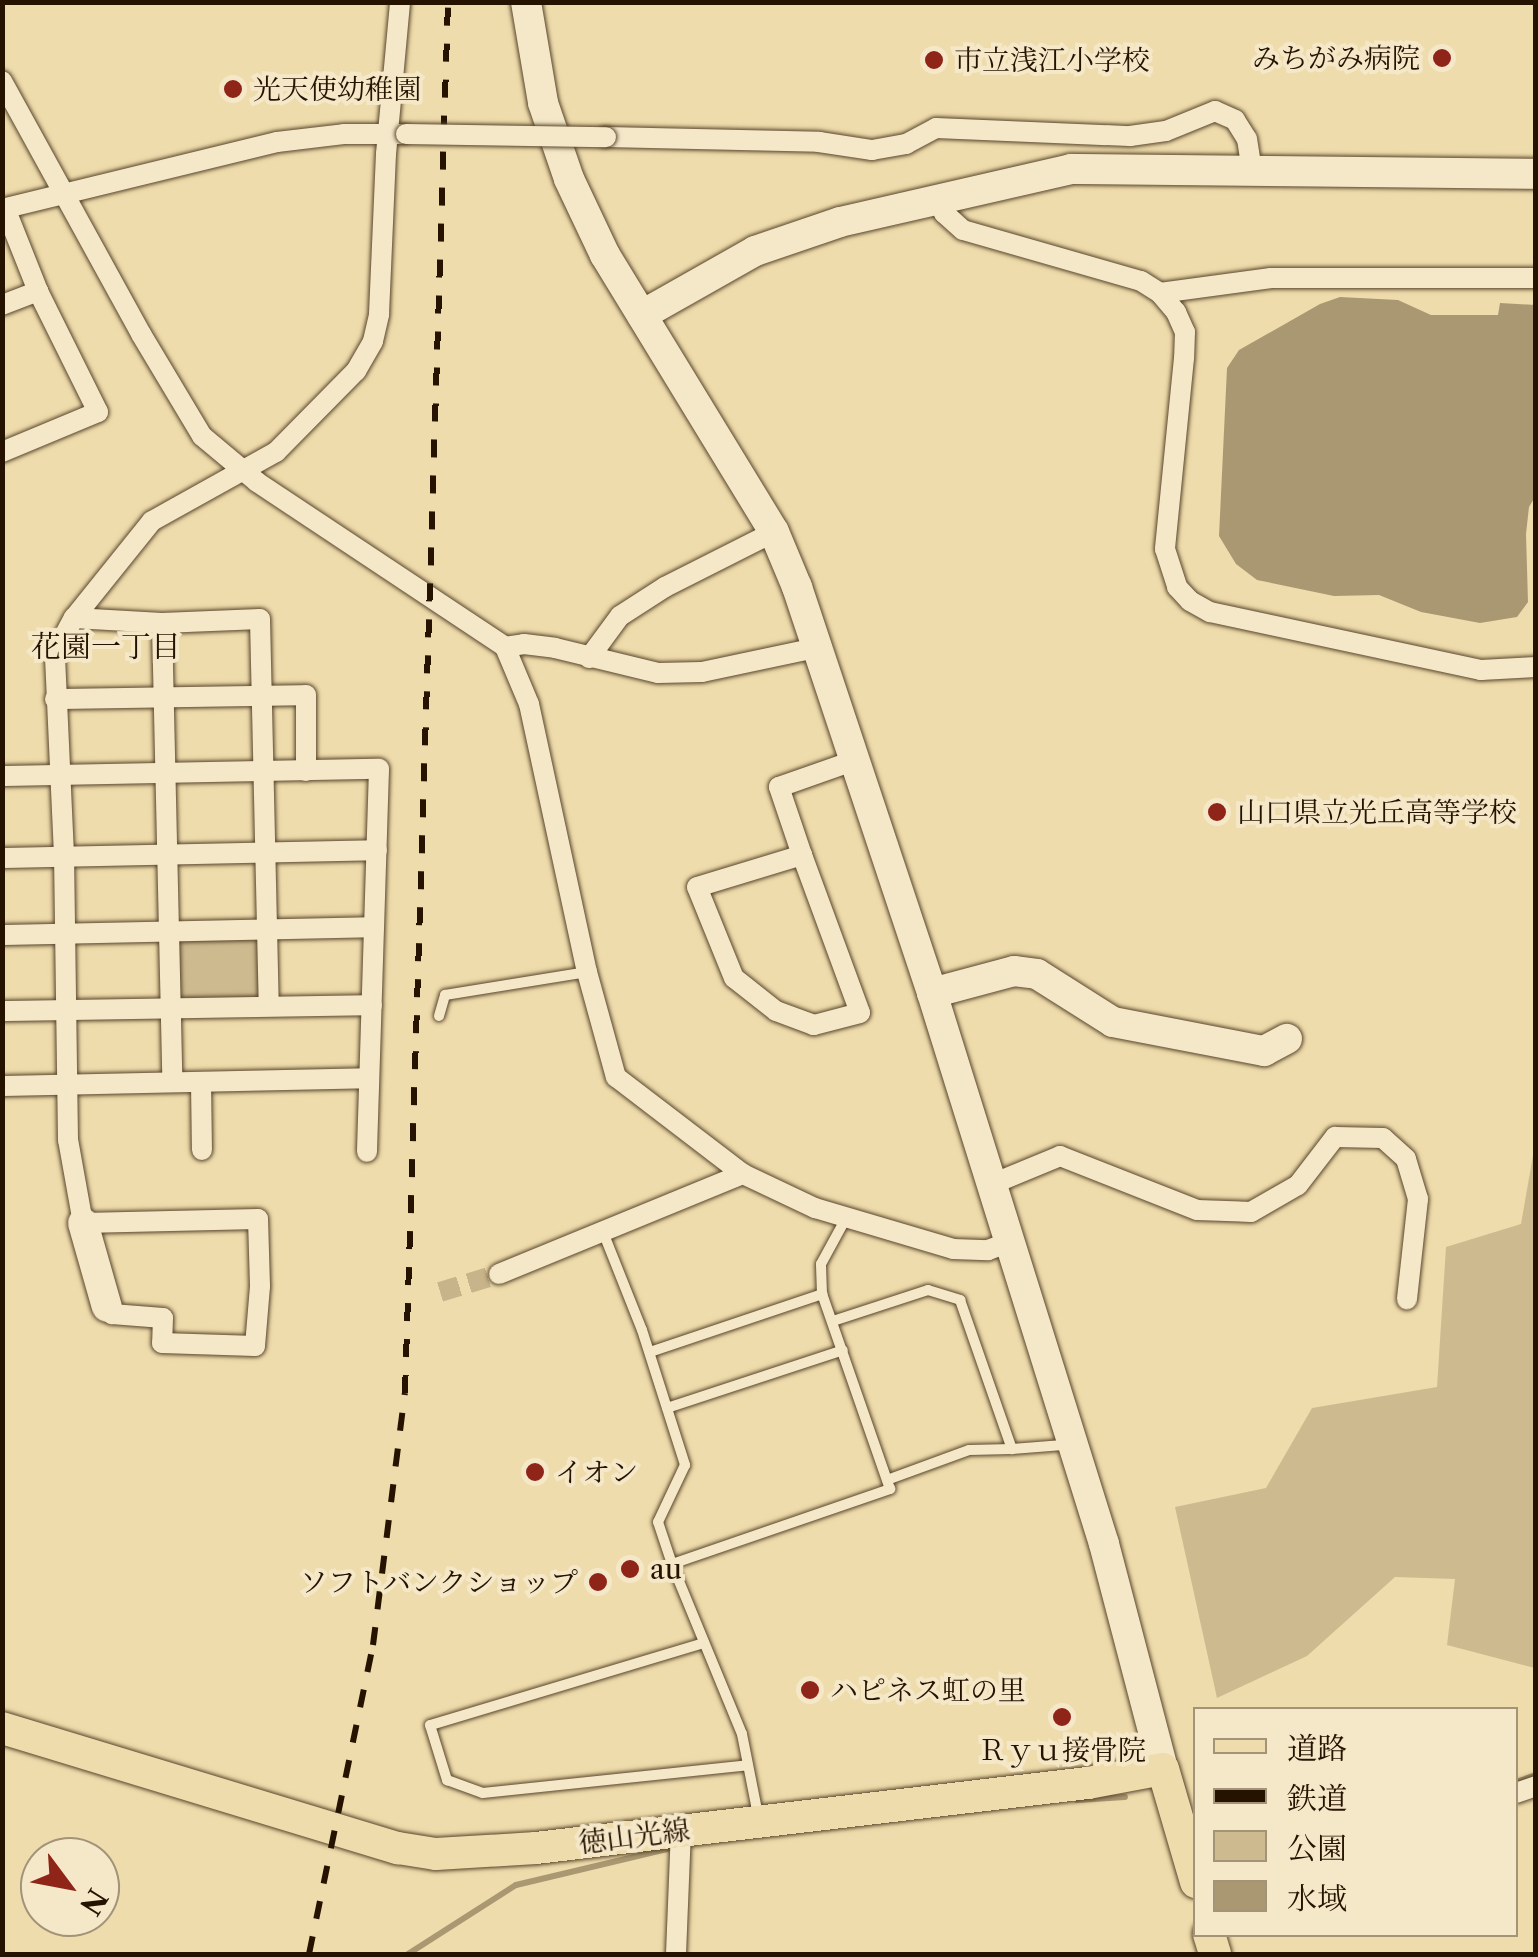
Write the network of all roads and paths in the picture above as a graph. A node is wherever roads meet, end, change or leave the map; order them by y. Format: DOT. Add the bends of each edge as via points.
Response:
graph roads {
  1 [pos="400,2"];
  2 [pos="526,2"];
  3 [pos="2,82"];
  4 [pos="397,133"];
  5 [pos="1252,170"];
  6 [pos="1536,174"];
  7 [pos="64,195"];
  8 [pos="939,196"];
  9 [pos="4,209"];
  10 [pos="1536,278"];
  11 [pos="38,291"];
  12 [pos="1160,293"];
  13 [pos="2,305"];
  14 [pos="642,316"];
  15 [pos="2,452"];
  16 [pos="244,472"];
  17 [pos="774,532"];
  18 [pos="74,618"];
  19 [pos="162,623"];
  20 [pos="505,648"];
  21 [pos="816,648"];
  22 [pos="589,658"];
  23 [pos="1536,667"];
  24 [pos="260,694"];
  25 [pos="161,696"];
  26 [pos="56,699"];
  27 [pos="853,761"];
  28 [pos="306,771"];
  29 [pos="262,772"];
  30 [pos="163,774"];
  31 [pos="62,775"];
  32 [pos="2,776"];
  33 [pos="377,850"];
  34 [pos="167,854"];
  35 [pos="265,854"];
  36 [pos="64,855"];
  37 [pos="802,855"];
  38 [pos="2,858"];
  39 [pos="373,927"];
  40 [pos="267,929"];
  41 [pos="169,931"];
  42 [pos="66,934"];
  43 [pos="2,935"];
  44 [pos="586,972"];
  45 [pos="932,993"];
  46 [pos="372,1005"];
  47 [pos="268,1006"];
  48 [pos="170,1008"];
  49 [pos="67,1011"];
  50 [pos="2,1012"];
  51 [pos="438,1016"];
  52 [pos="1287,1039"];
  53 [pos="369,1078"];
  54 [pos="172,1081"];
  55 [pos="201,1082"];
  56 [pos="69,1085"];
  57 [pos="2,1086"];
  58 [pos="202,1150"];
  59 [pos="367,1152"];
  60 [pos="742,1174"];
  61 [pos="990,1185"];
  62 [pos="845,1220"];
  63 [pos="84,1223"];
  64 [pos="602,1231"];
  65 [pos="1007,1243"];
  66 [pos="499,1274"];
  67 [pos="822,1294"];
  68 [pos="1407,1299"];
  69 [pos="107,1307"];
  70 [pos="833,1322"];
  71 [pos="843,1350"];
  72 [pos="650,1352"];
  73 [pos="667,1408"];
  74 [pos="1063,1446"];
  75 [pos="1012,1449"];
  76 [pos="887,1480"];
  77 [pos="672,1564"];
  78 [pos="704,1643"];
  79 [pos="2,1728"];
  80 [pos="748,1765"];
  81 [pos="1163,1770"];
  82 [pos="759,1819"];
  83 [pos="681,1830"];
  84 [pos="1190,1838"];
  85 [pos="676,1954"];
  1 -- 4 [label="street"];
  2 -- 14 [label="street" via="543,103 569,179"];
  3 -- 7 [label="street"];
  4 -- 5 [label="street, bridge" via="819,142 872,150 906,144 936,128 1130,136 1166,131 1215,111 1235,120 1248,139"];
  4 -- 7 [label="street" via="277,142"];
  4 -- 16 [label="street" via="373,341 324,406"];
  5 -- 6 [label="street"];
  5 -- 8 [label="street" via="1071,169"];
  7 -- 9 [label="street"];
  7 -- 16 [label="street" via="184,411"];
  8 -- 12 [label="street" via="944,213 963,230 1141,281"];
  8 -- 14 [label="street" via="756,251"];
  9 -- 11 [label="street"];
  10 -- 12 [label="street" via="1271,278"];
  11 -- 13 [label="street"];
  11 -- 15 [label="street" via="98,412"];
  12 -- 23 [label="street" via="1185,332 1165,550 1190,601 1210,612 1481,670"];
  14 -- 17 [label="street"];
  16 -- 18 [label="street" via="152,521"];
  16 -- 20 [label="street"];
  17 -- 21 [label="street"];
  17 -- 22 [label="street" via="620,616"];
  18 -- 19 [label="street"];
  18 -- 26 [label="street" via="55,653"];
  19 -- 24 [label="street" via="260,619"];
  19 -- 25 [label="street"];
  20 -- 22 [label="street" via="524,644"];
  20 -- 44 [label="street" via="530,704"];
  21 -- 22 [label="street" via="702,672 658,673"];
  21 -- 27 [label="street"];
  24 -- 25 [label="street"];
  24 -- 28 [label="street" via="306,695"];
  24 -- 29 [label="street"];
  25 -- 26 [label="street"];
  25 -- 30 [label="street"];
  26 -- 31 [label="street"];
  27 -- 37 [label="street" via="780,786"];
  27 -- 45 [label="street"];
  28 -- 29 [label="street"];
  28 -- 33 [label="street" via="379,770"];
  29 -- 30 [label="street"];
  29 -- 35 [label="street"];
  30 -- 31 [label="street"];
  30 -- 34 [label="street"];
  31 -- 32 [label="street"];
  31 -- 36 [label="street"];
  33 -- 35 [label="street"];
  33 -- 39 [label="street"];
  34 -- 35 [label="street"];
  34 -- 36 [label="street"];
  34 -- 41 [label="street"];
  35 -- 40 [label="street"];
  36 -- 38 [label="street"];
  36 -- 42 [label="street"];
  37 -- 37 [label="street" via="860,1013 814,1024 776,1010 734,978 697,887"];
  39 -- 40 [label="street"];
  39 -- 46 [label="street"];
  40 -- 41 [label="street"];
  40 -- 47 [label="street"];
  41 -- 42 [label="street"];
  41 -- 48 [label="street"];
  42 -- 43 [label="street"];
  42 -- 49 [label="street"];
  44 -- 51 [label="lane" via="445,995"];
  44 -- 60 [label="street" via="616,1077"];
  45 -- 52 [label="street" via="1014,972 1037,974 1113,1022 1264,1051"];
  45 -- 61 [label="street"];
  46 -- 47 [label="street"];
  46 -- 53 [label="street"];
  47 -- 48 [label="street"];
  48 -- 49 [label="street"];
  48 -- 54 [label="street"];
  49 -- 50 [label="street"];
  49 -- 56 [label="street"];
  53 -- 55 [label="street"];
  53 -- 59 [label="street"];
  54 -- 55 [label="street"];
  54 -- 56 [label="street"];
  55 -- 58 [label="street"];
  56 -- 57 [label="street"];
  56 -- 63 [label="street" via="68,1140"];
  60 -- 62 [label="street"];
  60 -- 64 [label="street"];
  61 -- 65 [label="street"];
  61 -- 68 [label="street" via="1060,1156 1197,1210 1252,1212 1298,1185 1335,1138 1383,1138 1406,1159 1418,1200"];
  62 -- 65 [label="street" via="954,1249"];
  62 -- 67 [label="lane" via="821,1264"];
  63 -- 69 [label="street"];
  63 -- 69 [label="street" via="258,1219 256,1346 162,1343 163,1318 112,1314"];
  64 -- 66 [label="street"];
  64 -- 72 [label="lane"];
  65 -- 81 [label="street" via="1104,1544"];
  67 -- 70 [label="lane"];
  67 -- 72 [label="lane"];
  70 -- 71 [label="lane"];
  70 -- 75 [label="lane" via="928,1290 960,1300"];
  71 -- 73 [label="lane"];
  71 -- 76 [label="lane"];
  72 -- 73 [label="lane"];
  73 -- 77 [label="lane" via="686,1465 658,1522"];
  74 -- 75 [label="lane"];
  75 -- 76 [label="lane" via="969,1450"];
  76 -- 77 [label="lane" via="890,1488"];
  77 -- 78 [label="lane"];
  78 -- 80 [label="lane"];
  78 -- 80 [label="lane" via="430,1724 447,1780 483,1793"];
  79 -- 83 [label="main road, 徳山光線" via="436,1854"];
  80 -- 82 [label="lane"];
  81 -- 82 [label="main road, 徳山光線"];
  81 -- 84 [label="main road"];
  82 -- 83 [label="main road, 徳山光線"];
  83 -- 85 [label="street"];
}
